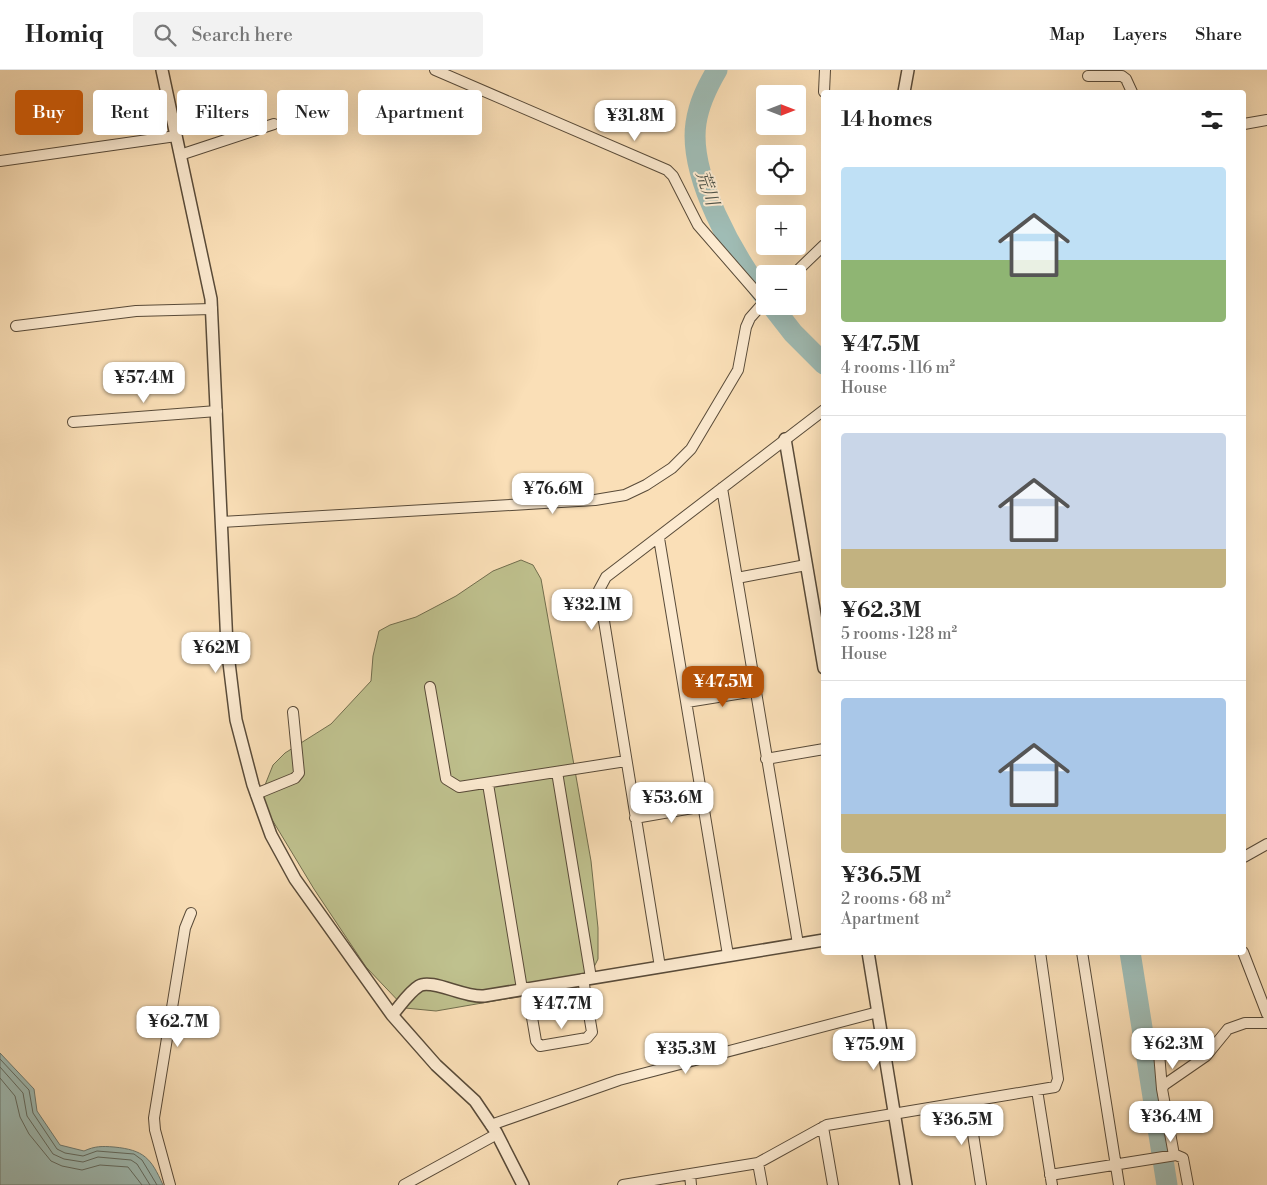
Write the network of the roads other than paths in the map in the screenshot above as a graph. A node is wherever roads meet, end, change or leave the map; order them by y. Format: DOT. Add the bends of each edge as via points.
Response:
graph roads {
  1 [pos="162,70"];
  2 [pos="435,70"];
  3 [pos="824,70"];
  4 [pos="908,70"];
  5 [pos="1088,76"];
  6 [pos="824,90"];
  7 [pos="904,90"];
  8 [pos="1131,90"];
  9 [pos="1267,120"];
  10 [pos="274,124"];
  11 [pos="1246,124"];
  12 [pos="176,136"];
  13 [pos="180,155"];
  14 [pos="0,161"];
  15 [pos="821,248"];
  16 [pos="803,265"];
  17 [pos="756,291"];
  18 [pos="212,309"];
  19 [pos="756,313"];
  20 [pos="16,326"];
  21 [pos="217,411"];
  22 [pos="821,412"];
  23 [pos="73,422"];
  24 [pos="785,439"];
  25 [pos="722,488"];
  26 [pos="221,522"];
  27 [pos="659,538"];
  28 [pos="806,565"];
  29 [pos="737,578"];
  30 [pos="821,641"];
  31 [pos="430,687"];
  32 [pos="755,690"];
  33 [pos="686,702"];
  34 [pos="293,712"];
  35 [pos="821,750"];
  36 [pos="766,759"];
  37 [pos="626,761"];
  38 [pos="557,772"];
  39 [pos="488,784"];
  40 [pos="256,794"];
  41 [pos="704,806"];
  42 [pos="635,818"];
  43 [pos="1267,844"];
  44 [pos="1246,856"];
  45 [pos="191,913"];
  46 [pos="821,940"];
  47 [pos="798,944"];
  48 [pos="728,955"];
  49 [pos="868,955"];
  50 [pos="1040,955"];
  51 [pos="1082,955"];
  52 [pos="1244,955"];
  53 [pos="660,967"];
  54 [pos="587,979"];
  55 [pos="524,988"];
  56 [pos="878,1012"];
  57 [pos="1267,1014"];
  58 [pos="392,1015"];
  59 [pos="1267,1023"];
  60 [pos="1158,1053"];
  61 [pos="1162,1089"];
  62 [pos="1037,1090"];
  63 [pos="968,1102"];
  64 [pos="895,1114"];
  65 [pos="823,1127"];
  66 [pos="494,1130"];
  67 [pos="1174,1155"];
  68 [pos="758,1163"];
  69 [pos="1116,1164"];
  70 [pos="691,1180"];
  71 [pos="1051,1180"];
  72 [pos="170,1185"];
  73 [pos="404,1185"];
  74 [pos="523,1185"];
  75 [pos="623,1185"];
  76 [pos="762,1185"];
  77 [pos="833,1185"];
  78 [pos="906,1185"];
  79 [pos="981,1185"];
  80 [pos="1119,1185"];
  81 [pos="1188,1185"];
  1 -- 12 [label="street"];
  2 -- 17 [label="street" via="667,170 698,225"];
  3 -- 6 [label="street"];
  4 -- 7 [label="street"];
  5 -- 8 [label="street" via="1122,76"];
  9 -- 11 [label="street"];
  10 -- 13 [label="street"];
  12 -- 13 [label="street"];
  12 -- 14 [label="street"];
  13 -- 18 [label="street"];
  15 -- 16 [label="street"];
  18 -- 20 [label="street" via="136,312"];
  18 -- 21 [label="street"];
  19 -- 26 [label="street" via="746,326 738,370 691,449 665,473 625,494 595,500"];
  21 -- 23 [label="street"];
  21 -- 26 [label="street"];
  22 -- 24 [label="street"];
  24 -- 25 [label="street"];
  24 -- 28 [label="street"];
  25 -- 27 [label="street"];
  25 -- 29 [label="street"];
  26 -- 40 [label="street" via="231,690"];
  27 -- 33 [label="street"];
  27 -- 37 [label="street" via="606,577 599,590"];
  28 -- 29 [label="street"];
  28 -- 30 [label="street"];
  29 -- 32 [label="street"];
  31 -- 39 [label="street" via="447,781 459,787"];
  32 -- 33 [label="street"];
  32 -- 36 [label="street"];
  33 -- 41 [label="street"];
  34 -- 40 [label="street" via="299,773"];
  35 -- 36 [label="street"];
  36 -- 47 [label="street"];
  37 -- 38 [label="street"];
  37 -- 42 [label="street"];
  38 -- 39 [label="street"];
  38 -- 54 [label="street"];
  39 -- 55 [label="street"];
  40 -- 58 [label="street" via="271,835 295,879"];
  41 -- 42 [label="street"];
  41 -- 48 [label="street"];
  42 -- 53 [label="street"];
  43 -- 44 [label="street"];
  45 -- 72 [label="street" via="185,928 154,1118 154,1130"];
  46 -- 47 [label="street"];
  47 -- 48 [label="street"];
  48 -- 53 [label="street"];
  49 -- 56 [label="street"];
  50 -- 62 [label="street" via="1058,1078 1055,1087"];
  51 -- 69 [label="street"];
  52 -- 57 [label="street"];
  53 -- 54 [label="street"];
  54 -- 55 [label="street"];
  54 -- 55 [label="street" via="592,1032 587,1038 540,1046 536,1041"];
  55 -- 58 [label="street" via="470,997 426,983 419,986"];
  56 -- 64 [label="street"];
  56 -- 66 [label="street" via="619,1080"];
  58 -- 66 [label="street" via="436,1065 475,1101"];
  59 -- 61 [label="street" via="1245,1023 1228,1029 1206,1056"];
  60 -- 61 [label="street"];
  61 -- 67 [label="street"];
  62 -- 63 [label="street"];
  62 -- 71 [label="street"];
  63 -- 64 [label="street"];
  63 -- 79 [label="street"];
  64 -- 65 [label="street"];
  64 -- 78 [label="street"];
  65 -- 68 [label="street"];
  65 -- 77 [label="street"];
  66 -- 73 [label="street"];
  66 -- 74 [label="street"];
  67 -- 69 [label="street"];
  67 -- 81 [label="street" via="1183,1158"];
  68 -- 70 [label="street"];
  68 -- 76 [label="street"];
  69 -- 71 [label="street"];
  69 -- 80 [label="street"];
  70 -- 75 [label="street"];
}
